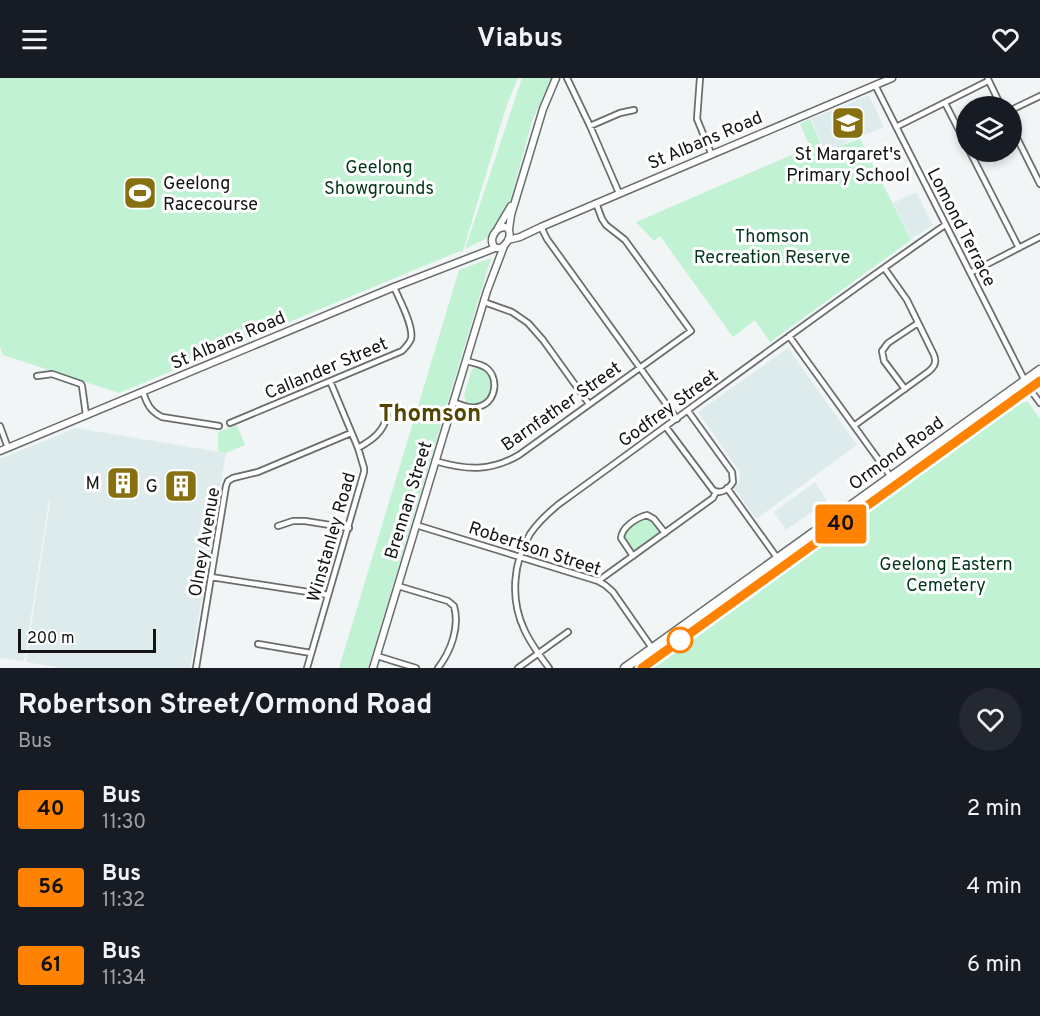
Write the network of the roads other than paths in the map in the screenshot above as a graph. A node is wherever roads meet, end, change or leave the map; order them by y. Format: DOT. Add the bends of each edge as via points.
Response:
graph roads {
  1 [pos="556,78"];
  2 [pos="567,78"];
  3 [pos="700,78"];
  4 [pos="892,78"];
  5 [pos="988,79"];
  6 [pos="875,85"];
  7 [pos="996,96"];
  8 [pos="1040,96"];
  9 [pos="945,103"];
  10 [pos="1022,105"];
  11 [pos="634,110"];
  12 [pos="956,124"];
  13 [pos="590,126"];
  14 [pos="896,127"];
  15 [pos="1022,147"];
  16 [pos="711,153"];
  17 [pos="975,162"];
  18 [pos="1039,180"];
  19 [pos="518,192"];
  20 [pos="619,194"];
  21 [pos="596,203"];
  22 [pos="945,225"];
  23 [pos="541,226"];
  24 [pos="509,230"];
  25 [pos="531,231"];
  26 [pos="495,233"];
  27 [pos="1040,237"];
  28 [pos="506,243"];
  29 [pos="495,248"];
  30 [pos="1019,248"];
  31 [pos="469,257"];
  32 [pos="885,269"];
  33 [pos="494,271"];
  34 [pos="970,273"];
  35 [pos="394,287"];
  36 [pos="484,302"];
  37 [pos="918,323"];
  38 [pos="789,336"];
  39 [pos="467,361"];
  40 [pos="640,368"];
  41 [pos="1040,370"];
  42 [pos="37,376"];
  43 [pos="330,381"];
  44 [pos="1040,381"];
  45 [pos="1027,385"];
  46 [pos="905,389"];
  47 [pos="143,392"];
  48 [pos="453,402"];
  49 [pos="1040,403"];
  50 [pos="589,404"];
  51 [pos="688,411"];
  52 [pos="387,415"];
  53 [pos="86,416"];
  54 [pos="677,418"];
  55 [pos="230,423"];
  56 [pos="855,425"];
  57 [pos="0,426"];
  58 [pos="219,426"];
  59 [pos="666,427"];
  60 [pos="351,433"];
  61 [pos="8,448"];
  62 [pos="358,448"];
  63 [pos="0,451"];
  64 [pos="435,461"];
  65 [pos="891,477"];
  66 [pos="728,488"];
  67 [pos="716,492"];
  68 [pos="416,525"];
  69 [pos="278,526"];
  70 [pos="349,528"];
  71 [pos="664,533"];
  72 [pos="521,556"];
  73 [pos="633,556"];
  74 [pos="780,562"];
  75 [pos="211,577"];
  76 [pos="598,581"];
  77 [pos="398,586"];
  78 [pos="328,595"];
  79 [pos="568,632"];
  80 [pos="258,644"];
  81 [pos="652,648"];
  82 [pos="311,653"];
  83 [pos="539,654"];
  84 [pos="377,656"];
  85 [pos="196,668"];
  86 [pos="307,668"];
  87 [pos="373,668"];
  88 [pos="416,668"];
  89 [pos="438,668"];
  90 [pos="519,668"];
  91 [pos="549,668"];
  92 [pos="625,668"];
  93 [pos="642,668"];
  1 -- 19 [label="street"];
  2 -- 13 [label="street"];
  3 -- 16 [label="street" via="697,119"];
  4 -- 6 [label="street, St Albans Road"];
  5 -- 7 [label="street"];
  5 -- 9 [label="street"];
  6 -- 14 [label="street, Lomond Terrace"];
  6 -- 16 [label="street, St Albans Road"];
  8 -- 10 [label="street"];
  9 -- 12 [label="street"];
  9 -- 14 [label="street"];
  11 -- 13 [label="street"];
  13 -- 20 [label="street"];
  14 -- 22 [label="street, Lomond Terrace"];
  15 -- 18 [label="street"];
  16 -- 20 [label="street, St Albans Road"];
  17 -- 30 [label="street"];
  19 -- 24 [label="street"];
  19 -- 26 [label="street"];
  20 -- 21 [label="street, St Albans Road"];
  21 -- 23 [label="street, St Albans Road"];
  21 -- 40 [label="street, Barnfather Street" via="606,225 625,240 691,331"];
  22 -- 32 [label="street, Godfrey Street"];
  22 -- 34 [label="street, Lomond Terrace"];
  23 -- 25 [label="street, St Albans Road"];
  23 -- 40 [label="street"];
  24 -- 25 [label="street, St Albans Road"];
  24 -- 26 [label="street, St Albans Road" via="502,227"];
  24 -- 28 [label="street, Brennan Street"];
  25 -- 28 [label="street, St Albans Road"];
  26 -- 29 [label="street, Brennan Street"];
  26 -- 31 [label="street, St Albans Road"];
  27 -- 30 [label="street"];
  28 -- 29 [label="street, St Albans Road"];
  28 -- 33 [label="street, Brennan Street"];
  29 -- 31 [label="street, St Albans Road"];
  29 -- 33 [label="street, Brennan Street"];
  30 -- 34 [label="street"];
  31 -- 35 [label="street, St Albans Road"];
  32 -- 37 [label="street"];
  32 -- 38 [label="street, Godfrey Street"];
  33 -- 36 [label="street, Brennan Street"];
  34 -- 45 [label="street, Lomond Terrace"];
  35 -- 43 [label="street, Callander Street" via="411,329 409,343 394,355"];
  35 -- 47 [label="street, St Albans Road"];
  36 -- 39 [label="street, Brennan Street"];
  36 -- 50 [label="street" via="512,312 528,323"];
  37 -- 46 [label="street" via="936,362 934,368"];
  37 -- 46 [label="street" via="882,351 884,361"];
  38 -- 51 [label="street, Godfrey Street"];
  38 -- 56 [label="street"];
  39 -- 48 [label="street, Brennan Street"];
  39 -- 48 [label="street" via="490,371 495,390 482,406"];
  40 -- 50 [label="street, Barnfather Street"];
  40 -- 54 [label="street"];
  41 -- 45 [label="highway, Ormond Road"];
  42 -- 53 [label="street" via="52,374 81,384"];
  43 -- 55 [label="street, Callander Street"];
  43 -- 60 [label="street, Winstanley Road"];
  44 -- 45 [label="highway, Ormond Road"];
  45 -- 49 [label="street, Lomond Terrace"];
  45 -- 65 [label="highway, Ormond Road"];
  45 -- 74 [label="highway, Ormond Road"];
  46 -- 56 [label="street"];
  47 -- 53 [label="street, St Albans Road"];
  47 -- 58 [label="street" via="149,408 162,417"];
  48 -- 64 [label="street, Brennan Street"];
  50 -- 64 [label="street, Barnfather Street" via="519,455 495,466 458,467"];
  51 -- 54 [label="street, Godfrey Street"];
  51 -- 66 [label="street" via="732,472 733,482"];
  52 -- 62 [label="street" via="377,435"];
  53 -- 61 [label="street, St Albans Road"];
  54 -- 59 [label="street, Godfrey Street"];
  56 -- 65 [label="street"];
  57 -- 61 [label="street"];
  59 -- 67 [label="street"];
  59 -- 72 [label="street, Godfrey Street" via="546,515 529,536"];
  60 -- 62 [label="street, Winstanley Road"];
  60 -- 75 [label="street, Olney Avenue" via="228,481"];
  61 -- 63 [label="street, St Albans Road"];
  62 -- 70 [label="street, Winstanley Road" via="364,472"];
  64 -- 68 [label="street, Brennan Street"];
  65 -- 74 [label="highway, Ormond Road"];
  66 -- 67 [label="street"];
  66 -- 74 [label="street"];
  67 -- 71 [label="street"];
  68 -- 72 [label="street, Robertson Street"];
  68 -- 77 [label="street, Brennan Street"];
  69 -- 70 [label="street" via="305,521"];
  70 -- 78 [label="street, Winstanley Road"];
  71 -- 73 [label="street"];
  71 -- 73 [label="street" via="647,515 630,524 621,538"];
  72 -- 76 [label="street, Robertson Street"];
  72 -- 83 [label="street, Godfrey Street" via="516,576 517,607 523,627"];
  73 -- 76 [label="street"];
  74 -- 81 [label="highway, Ormond Road"];
  74 -- 93 [label="highway, Ormond Road"];
  75 -- 78 [label="street"];
  75 -- 85 [label="street, Olney Avenue"];
  76 -- 81 [label="street, Robertson Street" via="613,592"];
  77 -- 84 [label="street, Brennan Street"];
  77 -- 89 [label="street" via="454,606 452,641"];
  78 -- 82 [label="street, Winstanley Road"];
  79 -- 83 [label="street"];
  80 -- 82 [label="street"];
  81 -- 92 [label="highway, Ormond Road"];
  82 -- 86 [label="street, Winstanley Road"];
  83 -- 90 [label="street"];
  83 -- 91 [label="street, Godfrey Street"];
  84 -- 87 [label="street, Brennan Street"];
  84 -- 88 [label="street"];
}
